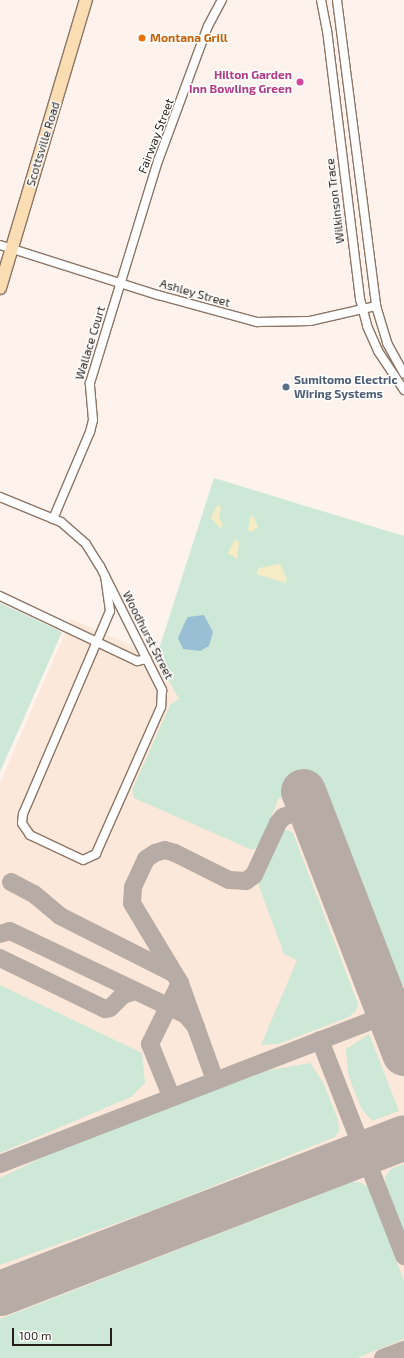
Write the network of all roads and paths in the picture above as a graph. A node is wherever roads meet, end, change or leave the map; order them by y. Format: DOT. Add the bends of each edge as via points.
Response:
graph roads {
  1 [pos="86,0"];
  2 [pos="222,0"];
  3 [pos="321,0"];
  4 [pos="337,0"];
  5 [pos="0,245"];
  6 [pos="12,248"];
  7 [pos="122,284"];
  8 [pos="0,288"];
  9 [pos="376,306"];
  10 [pos="362,309"];
  11 [pos="404,374"];
  12 [pos="404,390"];
  13 [pos="0,497"];
  14 [pos="53,519"];
  15 [pos="105,576"];
  16 [pos="0,596"];
  17 [pos="99,642"];
  18 [pos="147,658"];
  1 -- 6 [label="main road, Scottsville Road"];
  2 -- 7 [label="street, Fairway Street" via="208,26 158,161"];
  3 -- 10 [label="street, Wilkinson Trace"];
  4 -- 9 [label="street"];
  5 -- 6 [label="street, Ashley Street"];
  6 -- 7 [label="street, Ashley Street"];
  6 -- 8 [label="main road, Scottsville Road"];
  7 -- 10 [label="street, Ashley Street" via="226,314 270,323 310,321"];
  7 -- 14 [label="street, Wallace Court" via="90,383 92,423"];
  9 -- 10 [label="street, Ashley Street"];
  9 -- 11 [label="street" via="387,343"];
  10 -- 12 [label="street, Wilkinson Trace" via="378,352"];
  13 -- 14 [label="street, Woodhurst Street"];
  14 -- 15 [label="street, Woodhurst Street" via="80,537"];
  15 -- 17 [label="street" via="110,612"];
  15 -- 18 [label="street, Woodhurst Street"];
  16 -- 17 [label="street"];
  17 -- 18 [label="street" via="137,661"];
  17 -- 18 [label="street, Woodhurst Street" via="23,814 22,823 30,835 83,860 96,854 163,700 161,687"];
}
